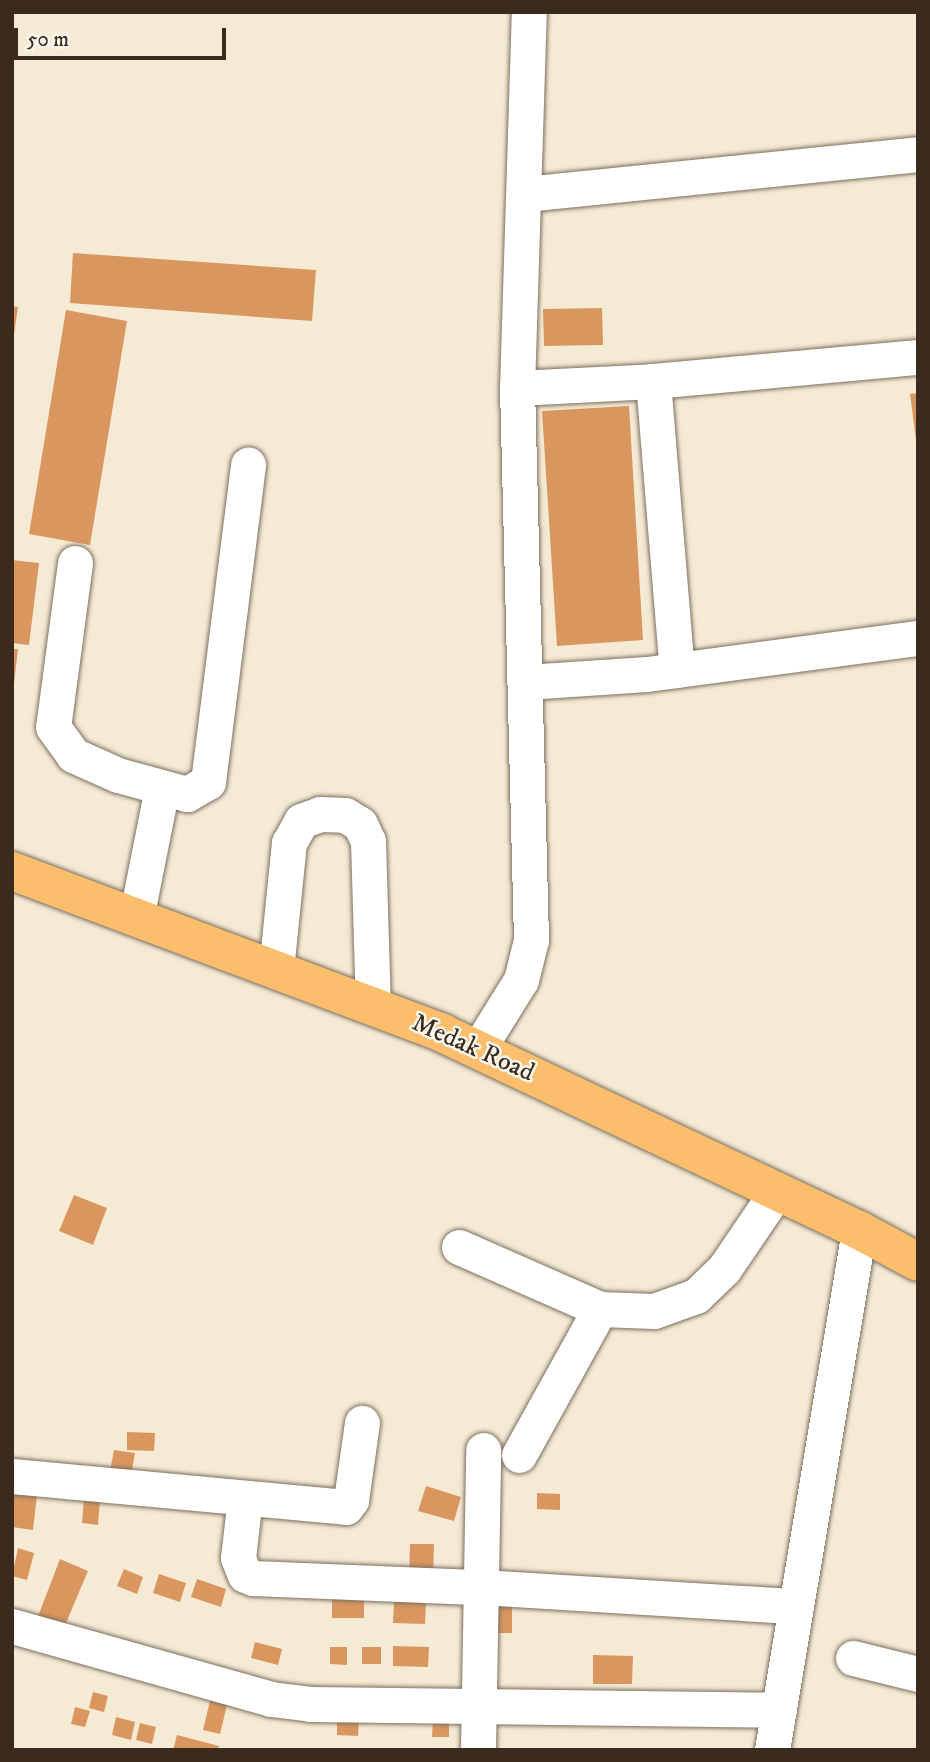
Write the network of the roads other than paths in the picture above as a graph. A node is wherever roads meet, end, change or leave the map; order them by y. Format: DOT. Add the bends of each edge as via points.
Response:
graph roads {
  1 [pos="529,12"];
  2 [pos="918,154"];
  3 [pos="524,194"];
  4 [pos="918,357"];
  5 [pos="653,381"];
  6 [pos="517,388"];
  7 [pos="248,465"];
  8 [pos="75,563"];
  9 [pos="918,638"];
  10 [pos="677,670"];
  11 [pos="526,682"];
  12 [pos="162,788"];
  13 [pos="12,871"];
  14 [pos="136,918"];
  15 [pos="276,970"];
  16 [pos="373,1005"];
  17 [pos="478,1049"];
  18 [pos="777,1191"];
  19 [pos="859,1230"];
  20 [pos="459,1247"];
  21 [pos="918,1262"];
  22 [pos="600,1309"];
  23 [pos="362,1423"];
  24 [pos="483,1450"];
  25 [pos="519,1455"];
  26 [pos="12,1476"];
  27 [pos="246,1498"];
  28 [pos="481,1587"];
  29 [pos="795,1606"];
  30 [pos="12,1626"];
  31 [pos="853,1658"];
  32 [pos="918,1674"];
  33 [pos="479,1706"];
  34 [pos="779,1710"];
  35 [pos="478,1750"];
  36 [pos="772,1750"];
  1 -- 3 [label="street"];
  2 -- 3 [label="street"];
  3 -- 6 [label="street"];
  4 -- 5 [label="street"];
  5 -- 6 [label="street"];
  5 -- 10 [label="street"];
  6 -- 11 [label="street"];
  7 -- 12 [label="street" via="208,782 187,794"];
  8 -- 12 [label="street" via="53,727 73,755"];
  9 -- 10 [label="street"];
  10 -- 11 [label="street"];
  11 -- 17 [label="street" via="531,940 521,980"];
  12 -- 14 [label="street"];
  13 -- 14 [label="main road, Medak Road"];
  14 -- 15 [label="main road, Medak Road"];
  15 -- 16 [label="main road, Medak Road"];
  15 -- 16 [label="street" via="289,844 302,821 320,814 345,815 360,824 368,841"];
  16 -- 17 [label="main road, Medak Road"];
  17 -- 18 [label="main road, Medak Road"];
  18 -- 19 [label="main road, Medak Road"];
  18 -- 22 [label="street" via="724,1269 696,1296 654,1311"];
  19 -- 21 [label="main road, Medak Road"];
  19 -- 29 [label="street"];
  20 -- 22 [label="street"];
  22 -- 25 [label="street"];
  23 -- 27 [label="street" via="351,1500 346,1507"];
  24 -- 28 [label="street"];
  26 -- 27 [label="street"];
  27 -- 28 [label="street" via="237,1559 245,1575"];
  28 -- 29 [label="street"];
  28 -- 33 [label="street"];
  29 -- 34 [label="street"];
  30 -- 33 [label="street" via="271,1699 310,1704"];
  31 -- 32 [label="street"];
  33 -- 34 [label="street"];
  33 -- 35 [label="street"];
  34 -- 36 [label="street"];
}
